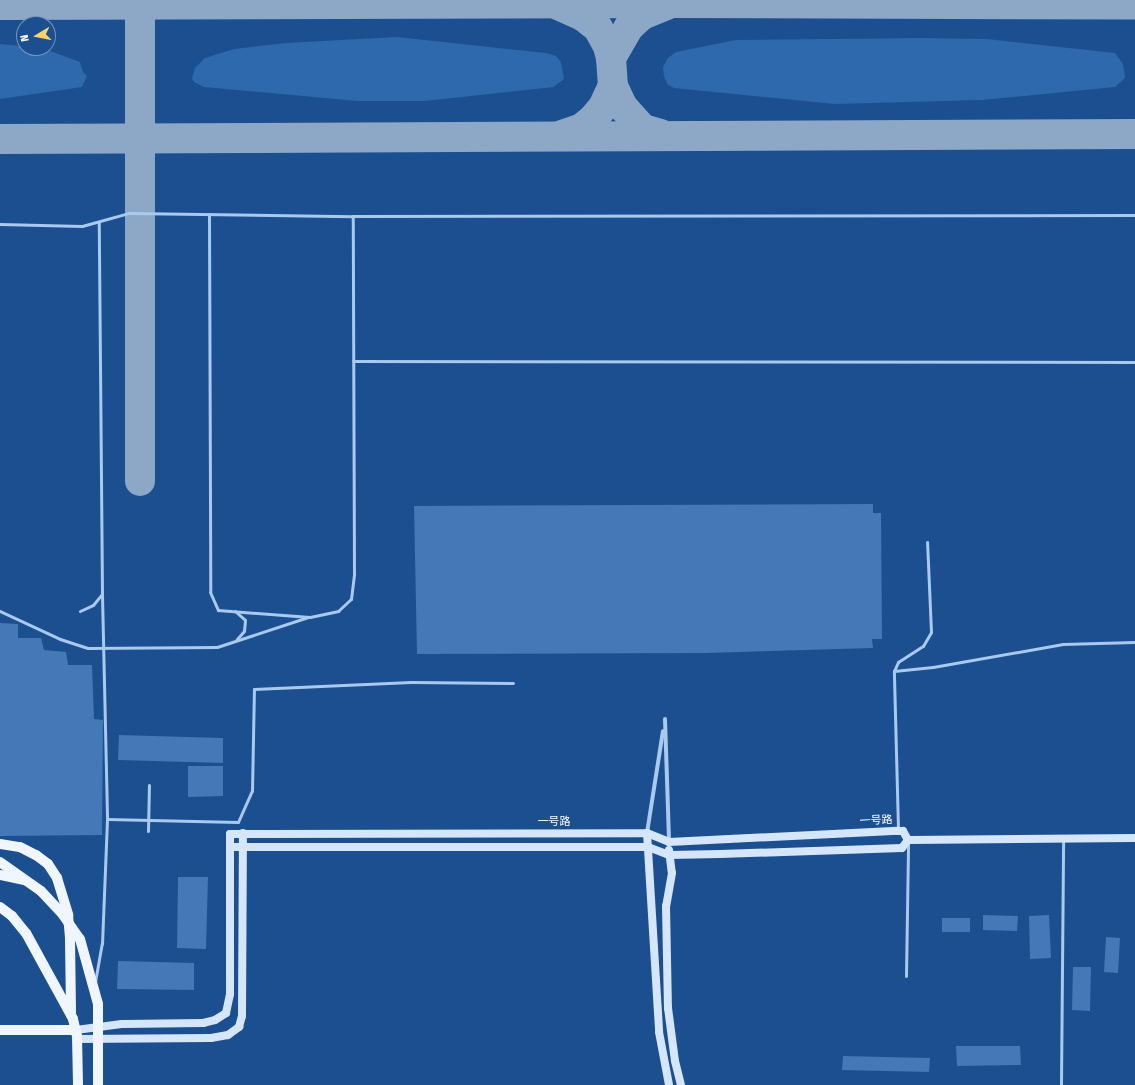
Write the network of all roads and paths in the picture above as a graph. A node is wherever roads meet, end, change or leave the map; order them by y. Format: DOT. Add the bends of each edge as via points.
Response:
graph roads {
  1 [pos="209,214"];
  2 [pos="1135,215"];
  3 [pos="353,216"];
  4 [pos="99,222"];
  5 [pos="0,224"];
  6 [pos="353,361"];
  7 [pos="1135,362"];
  8 [pos="928,542"];
  9 [pos="102,594"];
  10 [pos="0,611"];
  11 [pos="80,611"];
  12 [pos="236,611"];
  13 [pos="310,617"];
  14 [pos="236,641"];
  15 [pos="1135,642"];
  16 [pos="101,647"];
  17 [pos="894,671"];
  18 [pos="513,683"];
  19 [pos="149,785"];
  20 [pos="107,819"];
  21 [pos="148,821"];
  22 [pos="148,831"];
  23 [pos="898,831"];
  24 [pos="243,833"];
  25 [pos="647,833"];
  26 [pos="1135,838"];
  27 [pos="1063,839"];
  28 [pos="908,840"];
  29 [pos="669,842"];
  30 [pos="0,844"];
  31 [pos="230,847"];
  32 [pos="243,847"];
  33 [pos="648,847"];
  34 [pos="669,855"];
  35 [pos="0,862"];
  36 [pos="0,875"];
  37 [pos="30,881"];
  38 [pos="0,906"];
  39 [pos="906,976"];
  40 [pos="92,998"];
  41 [pos="71,1015"];
  42 [pos="0,1030"];
  43 [pos="77,1035"];
  44 [pos="99,1083"];
  45 [pos="1060,1084"];
  46 [pos="78,1085"];
  47 [pos="669,1085"];
  48 [pos="681,1085"];
  1 -- 3 [label="lane"];
  1 -- 4 [label="lane" via="130,213"];
  1 -- 12 [label="lane" via="210,592 218,610"];
  2 -- 3 [label="lane"];
  3 -- 6 [label="lane"];
  4 -- 5 [label="lane" via="82,226"];
  4 -- 9 [label="lane"];
  6 -- 7 [label="lane"];
  6 -- 13 [label="lane" via="354,573 351,598 338,611"];
  8 -- 17 [label="lane" via="931,632 923,646 898,662"];
  9 -- 11 [label="lane" via="93,605"];
  9 -- 16 [label="lane"];
  10 -- 16 [label="lane" via="60,639 88,648"];
  12 -- 13 [label="lane"];
  12 -- 14 [label="lane" via="245,620 244,631"];
  13 -- 14 [label="lane"];
  14 -- 16 [label="lane" via="218,647"];
  15 -- 17 [label="lane" via="1063,644 933,667"];
  16 -- 20 [label="lane"];
  17 -- 23 [label="lane"];
  18 -- 21 [label="lane" via="411,682 254,689 252,791 238,822"];
  19 -- 21 [label="lane"];
  20 -- 21 [label="lane"];
  20 -- 40 [label="lane" via="101,951"];
  21 -- 22 [label="lane"];
  23 -- 28 [label="main road, 一号路" via="903,831"];
  23 -- 29 [label="main road, 一号路"];
  24 -- 25 [label="main road, 一号路"];
  24 -- 31 [label="main road, 一号路" via="230,834"];
  24 -- 32 [label="main road"];
  25 -- 29 [label="main road, 一号路"];
  25 -- 29 [label="street" via="665,719"];
  25 -- 33 [label="main road"];
  26 -- 27 [label="main road"];
  27 -- 28 [label="main road"];
  27 -- 45 [label="lane"];
  28 -- 34 [label="main road" via="902,848"];
  28 -- 39 [label="lane"];
  29 -- 34 [label="main road"];
  30 -- 41 [label="main road" via="20,847 36,855 48,864 56,878 69,927"];
  31 -- 32 [label="main road"];
  31 -- 43 [label="main road" via="230,994 226,1013 215,1020 203,1022 122,1024"];
  32 -- 33 [label="main road"];
  32 -- 43 [label="main road" via="240,1027 228,1035 211,1038"];
  33 -- 34 [label="main road"];
  33 -- 47 [label="main road" via="659,1032"];
  34 -- 48 [label="main road" via="672,873 666,906 668,1008"];
  35 -- 37 [label="main road"];
  36 -- 37 [label="main road"];
  37 -- 44 [label="main road" via="73,927 84,952 98,1004"];
  38 -- 41 [label="main road" via="26,933"];
  41 -- 43 [label="main road"];
  42 -- 43 [label="main road"];
  43 -- 46 [label="main road"];
}
